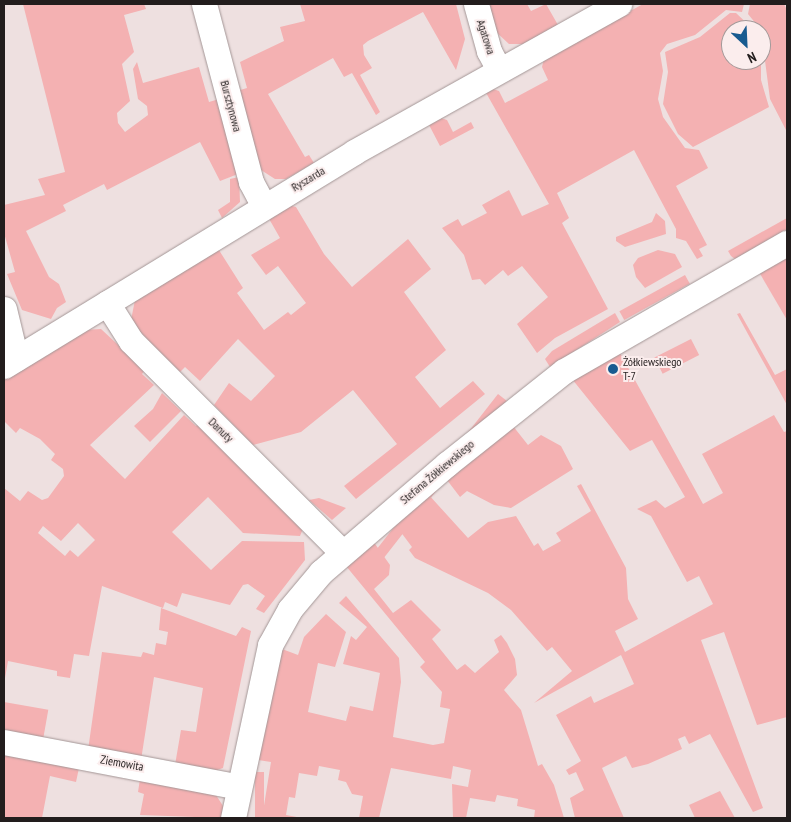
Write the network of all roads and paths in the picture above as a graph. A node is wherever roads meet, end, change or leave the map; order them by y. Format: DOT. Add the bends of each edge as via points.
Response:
graph roads {
  1 [pos="204,4"];
  2 [pos="476,4"];
  3 [pos="619,4"];
  4 [pos="499,70"];
  5 [pos="264,206"];
  6 [pos="787,243"];
  7 [pos="107,303"];
  8 [pos="4,310"];
  9 [pos="10,362"];
  10 [pos="342,552"];
  11 [pos="4,742"];
  12 [pos="239,787"];
  13 [pos="233,818"];
  1 -- 5 [label="street, Bursztynowa" via="251,182"];
  2 -- 4 [label="street, Agatowa" via="489,51"];
  3 -- 4 [label="street, Ryszarda"];
  4 -- 5 [label="street, Ryszarda"];
  5 -- 7 [label="street, Ryszarda"];
  6 -- 10 [label="street, Stefana Żółkiewskiego" via="583,358 518,405"];
  7 -- 9 [label="street, Ryszarda"];
  7 -- 10 [label="street, Danuty" via="131,341"];
  8 -- 9 [label="street"];
  10 -- 12 [label="street, Stefana Żółkiewskiego" via="307,586 273,637"];
  11 -- 12 [label="street, Ziemowita"];
  12 -- 13 [label="street, Stefana Żółkiewskiego"];
}
